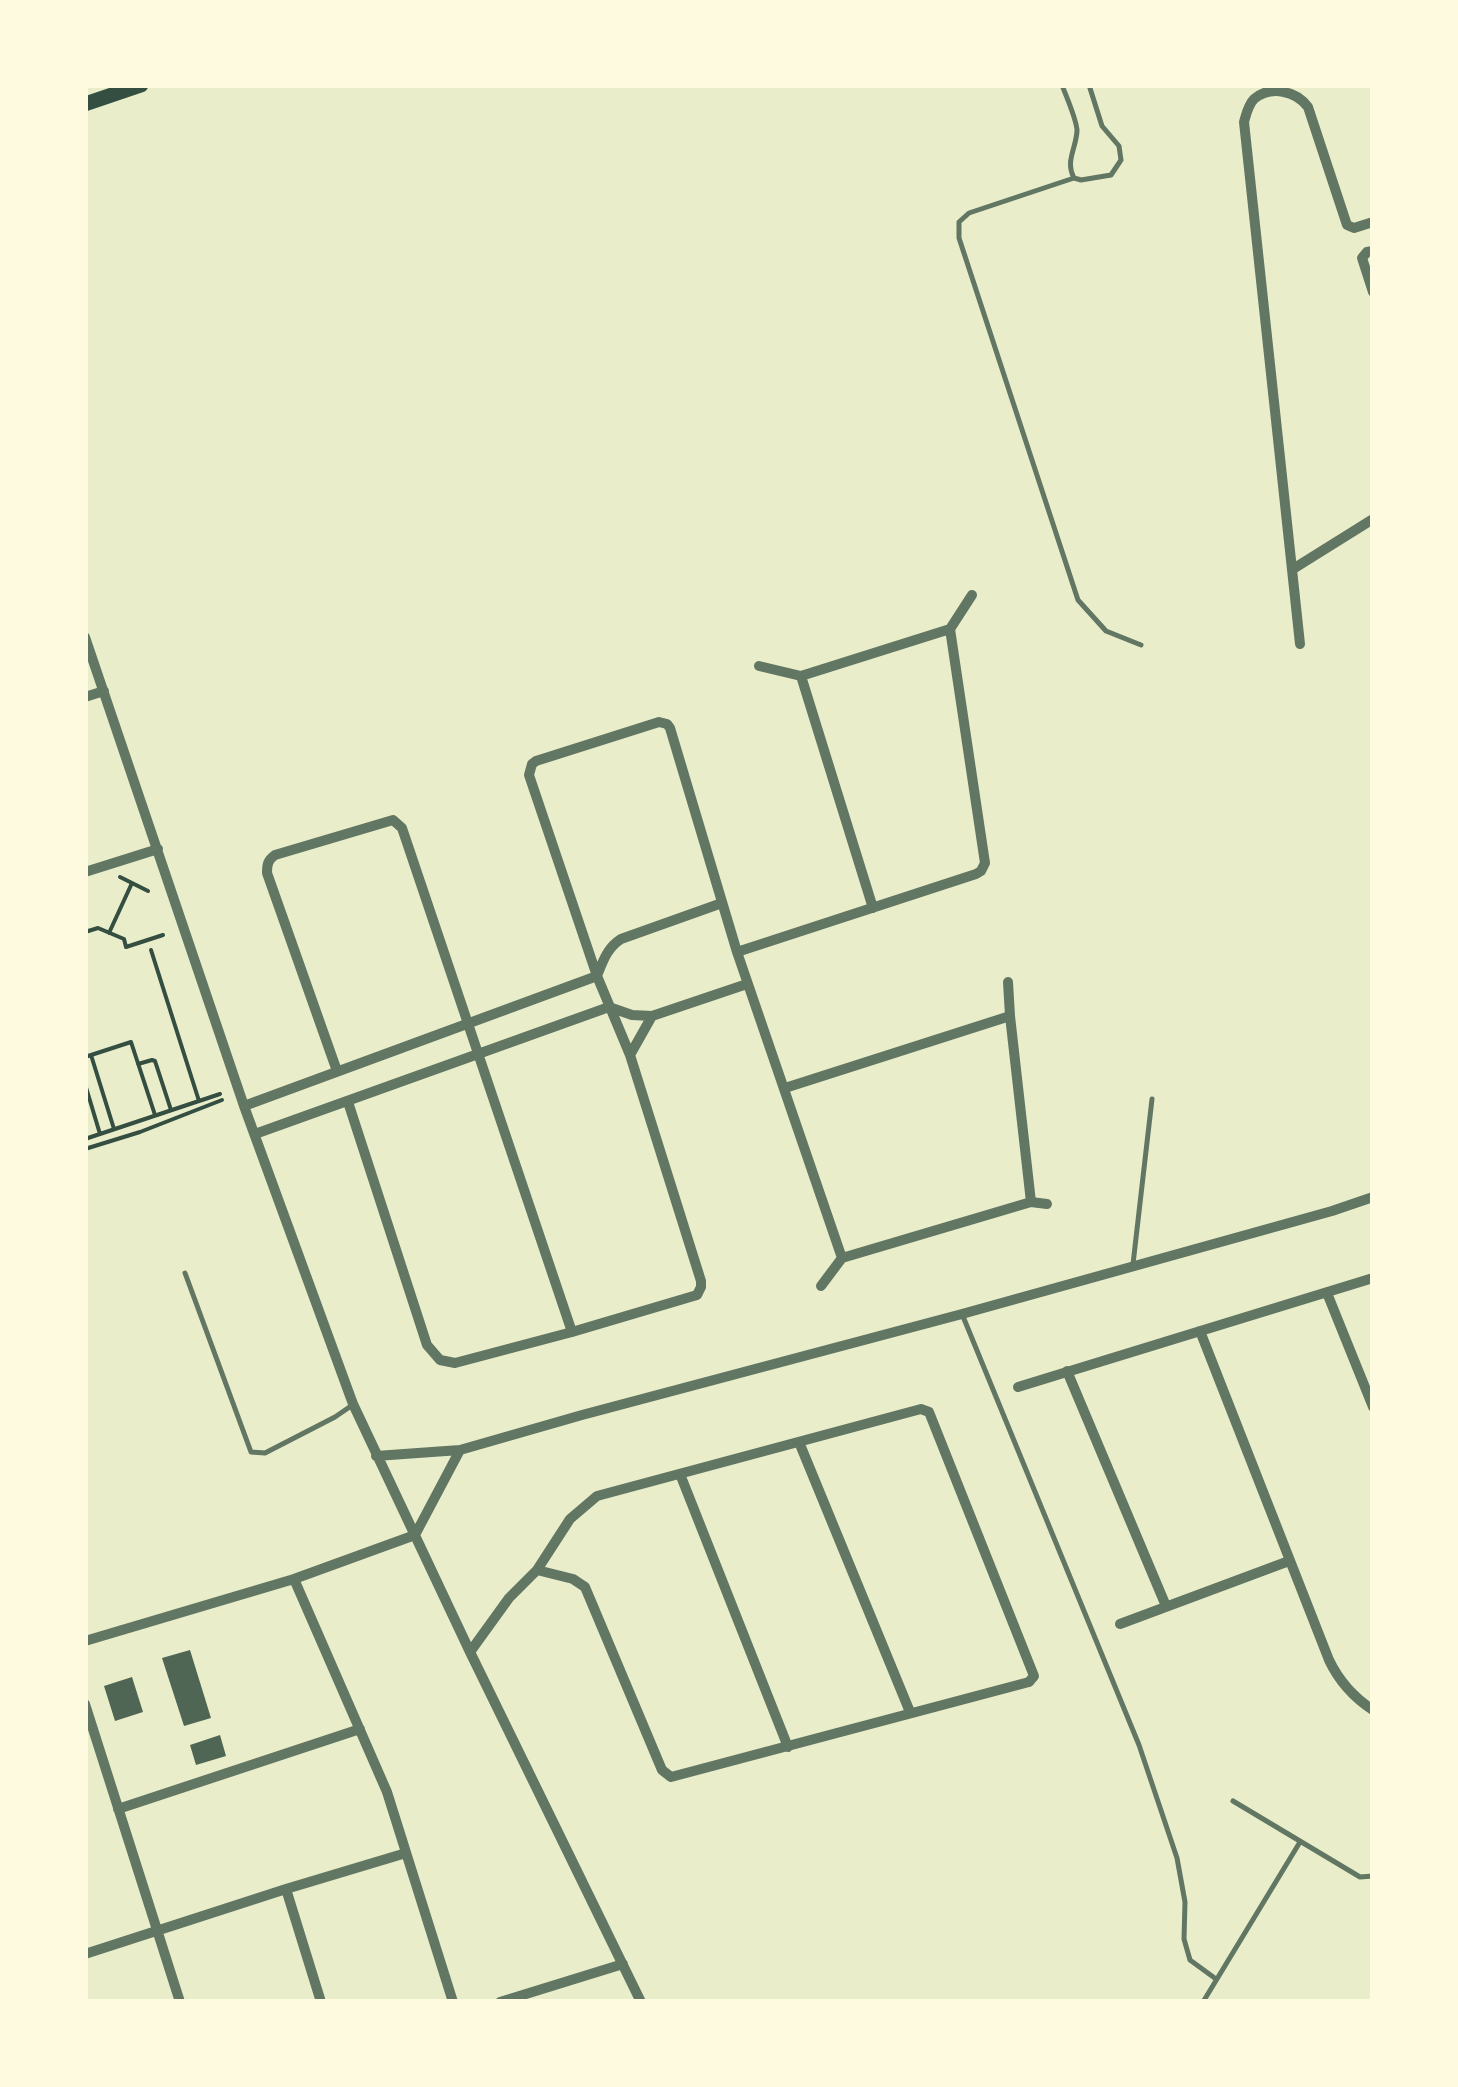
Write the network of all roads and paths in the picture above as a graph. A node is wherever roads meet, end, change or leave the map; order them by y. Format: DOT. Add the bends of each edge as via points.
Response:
graph roads {
  1 [pos="140,85"];
  2 [pos="1062,85"];
  3 [pos="1088,85"];
  4 [pos="85,104"];
  5 [pos="1074,178"];
  6 [pos="1373,222"];
  7 [pos="1373,251"];
  8 [pos="1373,292"];
  9 [pos="1373,520"];
  10 [pos="1293,569"];
  11 [pos="972,595"];
  12 [pos="950,629"];
  13 [pos="85,637"];
  14 [pos="1300,644"];
  15 [pos="1141,646"];
  16 [pos="759,666"];
  17 [pos="800,676"];
  18 [pos="104,691"];
  19 [pos="85,697"];
  20 [pos="158,849"];
  21 [pos="85,872"];
  22 [pos="116,874"];
  23 [pos="132,883"];
  24 [pos="148,891"];
  25 [pos="722,904"];
  26 [pos="872,908"];
  27 [pos="85,923"];
  28 [pos="86,932"];
  29 [pos="109,933"];
  30 [pos="163,935"];
  31 [pos="151,950"];
  32 [pos="737,952"];
  33 [pos="596,976"];
  34 [pos="1008,982"];
  35 [pos="748,984"];
  36 [pos="609,1007"];
  37 [pos="652,1016"];
  38 [pos="1010,1016"];
  39 [pos="466,1023"];
  40 [pos="476,1054"];
  41 [pos="88,1056"];
  42 [pos="630,1056"];
  43 [pos="138,1064"];
  44 [pos="337,1071"];
  45 [pos="85,1084"];
  46 [pos="785,1088"];
  47 [pos="1152,1099"];
  48 [pos="198,1101"];
  49 [pos="348,1102"];
  50 [pos="244,1106"];
  51 [pos="171,1110"];
  52 [pos="155,1116"];
  53 [pos="114,1129"];
  54 [pos="100,1134"];
  55 [pos="255,1134"];
  56 [pos="86,1137"];
  57 [pos="85,1149"];
  58 [pos="1373,1197"];
  59 [pos="1031,1202"];
  60 [pos="1047,1204"];
  61 [pos="842,1258"];
  62 [pos="1132,1266"];
  63 [pos="185,1273"];
  64 [pos="1373,1278"];
  65 [pos="821,1286"];
  66 [pos="1327,1293"];
  67 [pos="962,1314"];
  68 [pos="1200,1331"];
  69 [pos="572,1332"];
  70 [pos="1067,1371"];
  71 [pos="1018,1387"];
  72 [pos="353,1404"];
  73 [pos="1373,1407"];
  74 [pos="799,1442"];
  75 [pos="460,1450"];
  76 [pos="376,1456"];
  77 [pos="680,1474"];
  78 [pos="414,1535"];
  79 [pos="1289,1560"];
  80 [pos="536,1570"];
  81 [pos="294,1579"];
  82 [pos="1166,1606"];
  83 [pos="1120,1624"];
  84 [pos="85,1641"];
  85 [pos="470,1652"];
  86 [pos="85,1704"];
  87 [pos="1371,1705"];
  88 [pos="910,1712"];
  89 [pos="360,1729"];
  90 [pos="788,1747"];
  91 [pos="1233,1801"];
  92 [pos="118,1809"];
  93 [pos="1300,1842"];
  94 [pos="406,1853"];
  95 [pos="1373,1876"];
  96 [pos="286,1889"];
  97 [pos="157,1931"];
  98 [pos="85,1954"];
  99 [pos="623,1964"];
  100 [pos="1216,1979"];
  101 [pos="180,2002"];
  102 [pos="321,2002"];
  103 [pos="453,2002"];
  104 [pos="500,2002"];
  105 [pos="641,2002"];
  106 [pos="1203,2002"];
  1 -- 4 [label="main road"];
  2 -- 5 [label="lane" via="1077,130"];
  3 -- 5 [label="lane" via="1121,160 1110,175"];
  5 -- 15 [label="lane" via="969,213 959,222 959,238 1078,600 1106,630"];
  6 -- 10 [label="street" via="1346,224 1302,100 1288,92 1255,98 1244,122"];
  7 -- 8 [label="street" via="1362,258"];
  9 -- 10 [label="street"];
  10 -- 14 [label="street"];
  11 -- 12 [label="street"];
  12 -- 17 [label="street"];
  12 -- 26 [label="street" via="985,863 976,874"];
  13 -- 18 [label="street"];
  16 -- 17 [label="street"];
  17 -- 26 [label="street"];
  18 -- 19 [label="street"];
  18 -- 20 [label="street"];
  20 -- 21 [label="street"];
  20 -- 50 [label="street"];
  22 -- 23 [label="path"];
  23 -- 24 [label="path"];
  23 -- 29 [label="path"];
  25 -- 32 [label="street"];
  25 -- 33 [label="street" via="621,939"];
  25 -- 33 [label="street" via="667,724 536,761 529,774"];
  26 -- 32 [label="street"];
  27 -- 28 [label="path"];
  28 -- 29 [label="path"];
  29 -- 30 [label="path" via="126,946"];
  31 -- 48 [label="path"];
  32 -- 35 [label="street"];
  33 -- 36 [label="street"];
  33 -- 39 [label="street"];
  34 -- 38 [label="street"];
  35 -- 37 [label="street"];
  35 -- 46 [label="street"];
  36 -- 37 [label="street"];
  36 -- 40 [label="street"];
  36 -- 42 [label="street"];
  37 -- 42 [label="street"];
  38 -- 46 [label="street"];
  38 -- 59 [label="street"];
  39 -- 40 [label="street"];
  39 -- 44 [label="street"];
  39 -- 44 [label="street" via="398,822 275,855 267,872"];
  40 -- 49 [label="street"];
  40 -- 69 [label="street"];
  41 -- 43 [label="path" via="131,1042"];
  41 -- 53 [label="path"];
  42 -- 69 [label="street" via="702,1287 690,1298"];
  43 -- 51 [label="path" via="154,1060"];
  43 -- 52 [label="path"];
  44 -- 50 [label="street"];
  45 -- 54 [label="path"];
  46 -- 61 [label="street"];
  47 -- 62 [label="lane"];
  48 -- 51 [label="path"];
  48 -- 57 [label="path" via="221,1097"];
  49 -- 55 [label="street"];
  49 -- 69 [label="street" via="433,1354 454,1363"];
  50 -- 55 [label="street"];
  51 -- 52 [label="path"];
  52 -- 53 [label="path"];
  53 -- 54 [label="path"];
  54 -- 56 [label="path"];
  55 -- 72 [label="street"];
  58 -- 62 [label="street"];
  59 -- 60 [label="street"];
  59 -- 61 [label="street"];
  61 -- 65 [label="street"];
  62 -- 67 [label="street"];
  63 -- 72 [label="lane" via="251,1452 266,1454"];
  64 -- 66 [label="street"];
  66 -- 68 [label="street"];
  66 -- 73 [label="street"];
  67 -- 75 [label="street"];
  67 -- 100 [label="lane" via="1146,1764 1177,1858 1190,1960"];
  68 -- 70 [label="street"];
  68 -- 79 [label="street"];
  70 -- 71 [label="street"];
  70 -- 82 [label="street"];
  72 -- 76 [label="street"];
  74 -- 77 [label="street"];
  74 -- 88 [label="street"];
  74 -- 88 [label="street" via="918,1409 929,1412 1034,1676"];
  75 -- 76 [label="street"];
  75 -- 78 [label="street"];
  76 -- 78 [label="street"];
  77 -- 80 [label="street" via="597,1496 570,1519"];
  77 -- 90 [label="street"];
  78 -- 81 [label="street"];
  78 -- 85 [label="street"];
  79 -- 82 [label="street"];
  79 -- 87 [label="street" via="1336,1676"];
  80 -- 85 [label="street"];
  80 -- 90 [label="street" via="585,1587 662,1770 671,1777"];
  81 -- 84 [label="street"];
  81 -- 89 [label="street"];
  82 -- 83 [label="street"];
  85 -- 99 [label="street"];
  86 -- 92 [label="street"];
  88 -- 90 [label="street"];
  89 -- 92 [label="street"];
  89 -- 94 [label="street"];
  91 -- 93 [label="lane"];
  92 -- 97 [label="street"];
  93 -- 95 [label="lane" via="1360,1877"];
  93 -- 100 [label="lane"];
  94 -- 96 [label="street"];
  94 -- 103 [label="street"];
  96 -- 97 [label="street"];
  96 -- 102 [label="street"];
  97 -- 98 [label="street"];
  97 -- 101 [label="street"];
  99 -- 104 [label="street"];
  99 -- 105 [label="street"];
  100 -- 106 [label="lane"];
}
